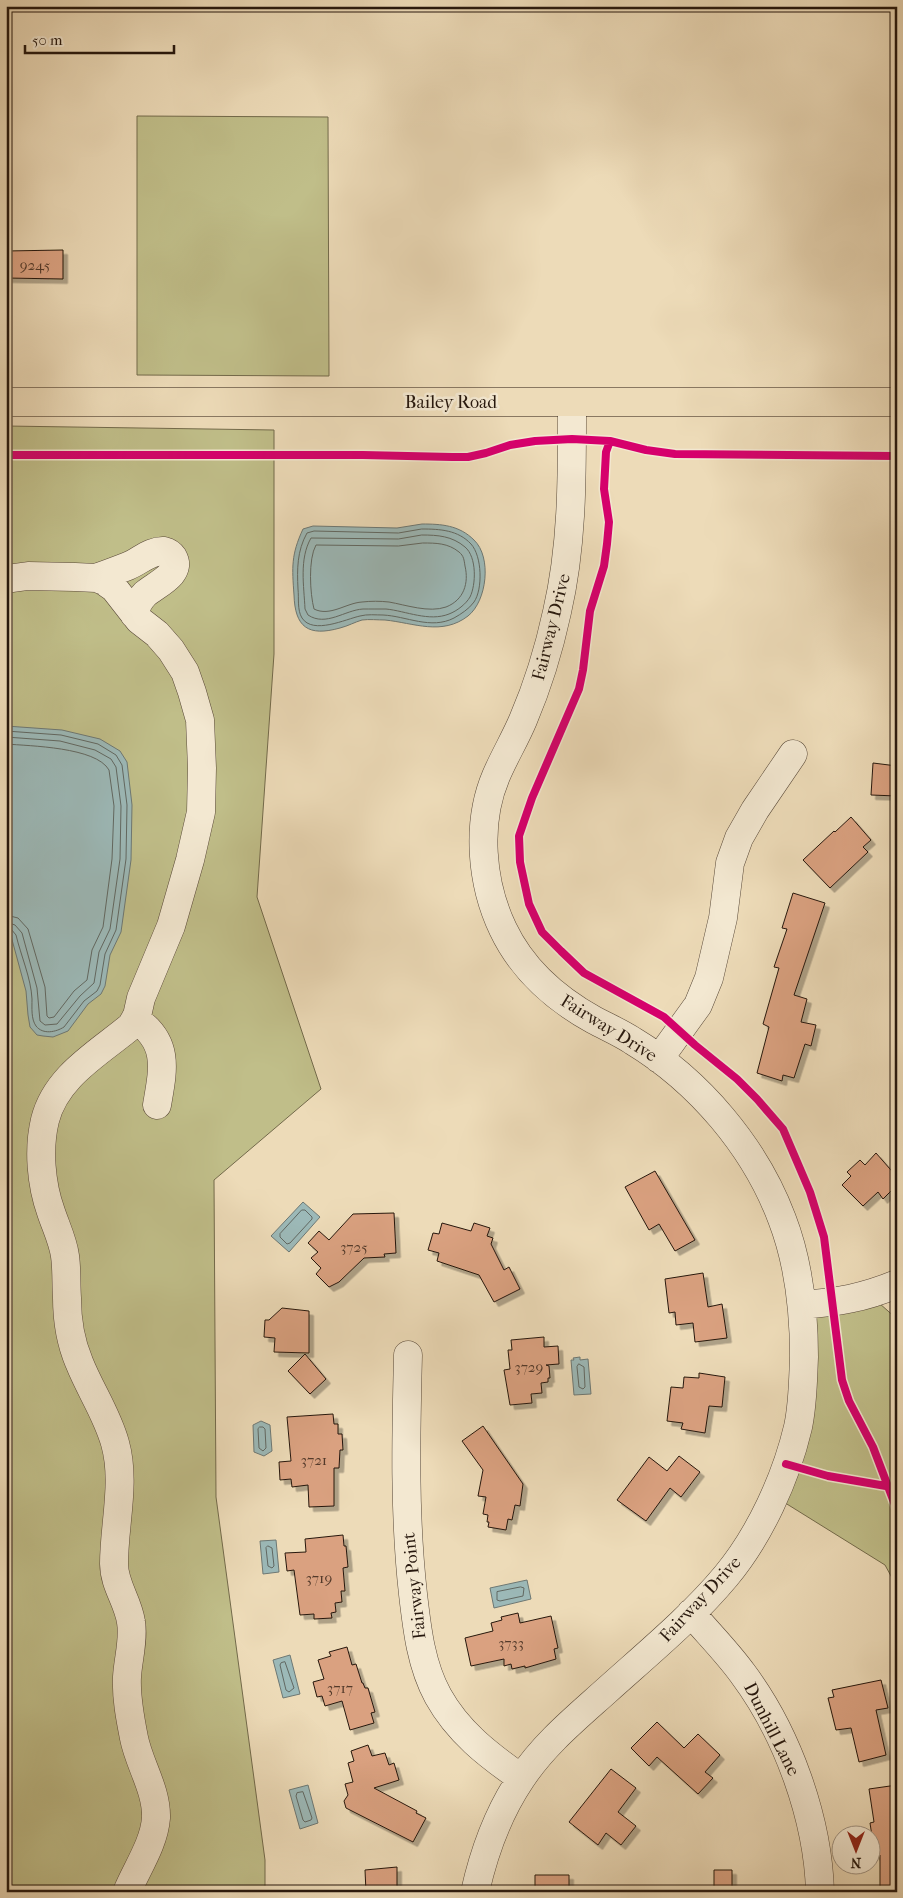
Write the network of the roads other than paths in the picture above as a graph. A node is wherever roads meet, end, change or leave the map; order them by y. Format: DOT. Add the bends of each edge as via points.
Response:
graph roads {
  1 [pos="6,402"];
  2 [pos="897,402"];
  3 [pos="572,403"];
  4 [pos="96,578"];
  5 [pos="6,579"];
  6 [pos="134,614"];
  7 [pos="793,754"];
  8 [pos="135,1020"];
  9 [pos="659,1059"];
  10 [pos="158,1105"];
  11 [pos="897,1284"];
  12 [pos="802,1305"];
  13 [pos="408,1355"];
  14 [pos="691,1613"];
  15 [pos="521,1778"];
  16 [pos="128,1892"];
  17 [pos="475,1892"];
  18 [pos="820,1892"];
  1 -- 3 [label="main road, Bailey Road"];
  2 -- 3 [label="main road, Bailey Road"];
  3 -- 9 [label="street, Fairway Drive" via="570,526 559,604 536,688 494,780 486,812 485,871 491,899 503,929 520,958 541,982 566,1004 633,1040"];
  4 -- 5 [label="street" via="28,576"];
  4 -- 6 [label="street" via="114,588"];
  4 -- 6 [label="street" via="154,552 167,551 172,555 175,567 172,572 145,594"];
  6 -- 8 [label="street" via="158,634 185,672 200,720 202,768 201,812 190,860 171,926"];
  7 -- 9 [label="street" via="739,838 730,863 723,918 709,978 698,1005"];
  8 -- 10 [label="street" via="151,1032 161,1052 163,1071"];
  8 -- 16 [label="street" via="132,1026 77,1069 62,1086 45,1119 41,1142 46,1192 65,1256 70,1329 78,1361 108,1422 119,1465 114,1565 117,1584 131,1620 127,1680 134,1739 154,1799 156,1816 147,1850"];
  9 -- 12 [label="street, Fairway Drive" via="715,1110 764,1182 782,1220 795,1262"];
  11 -- 12 [label="street" via="870,1295 833,1303"];
  12 -- 14 [label="street, Fairway Drive" via="803,1389 798,1427 786,1464 752,1540"];
  13 -- 15 [label="street, Fairway Point" via="407,1520 416,1622 424,1659 437,1695 450,1716 490,1757"];
  14 -- 15 [label="street, Fairway Drive" via="566,1727"];
  14 -- 18 [label="street, Dunhill Lane" via="744,1675 796,1771 811,1827"];
  15 -- 17 [label="street, Fairway Drive" via="499,1818 482,1861"];
}
